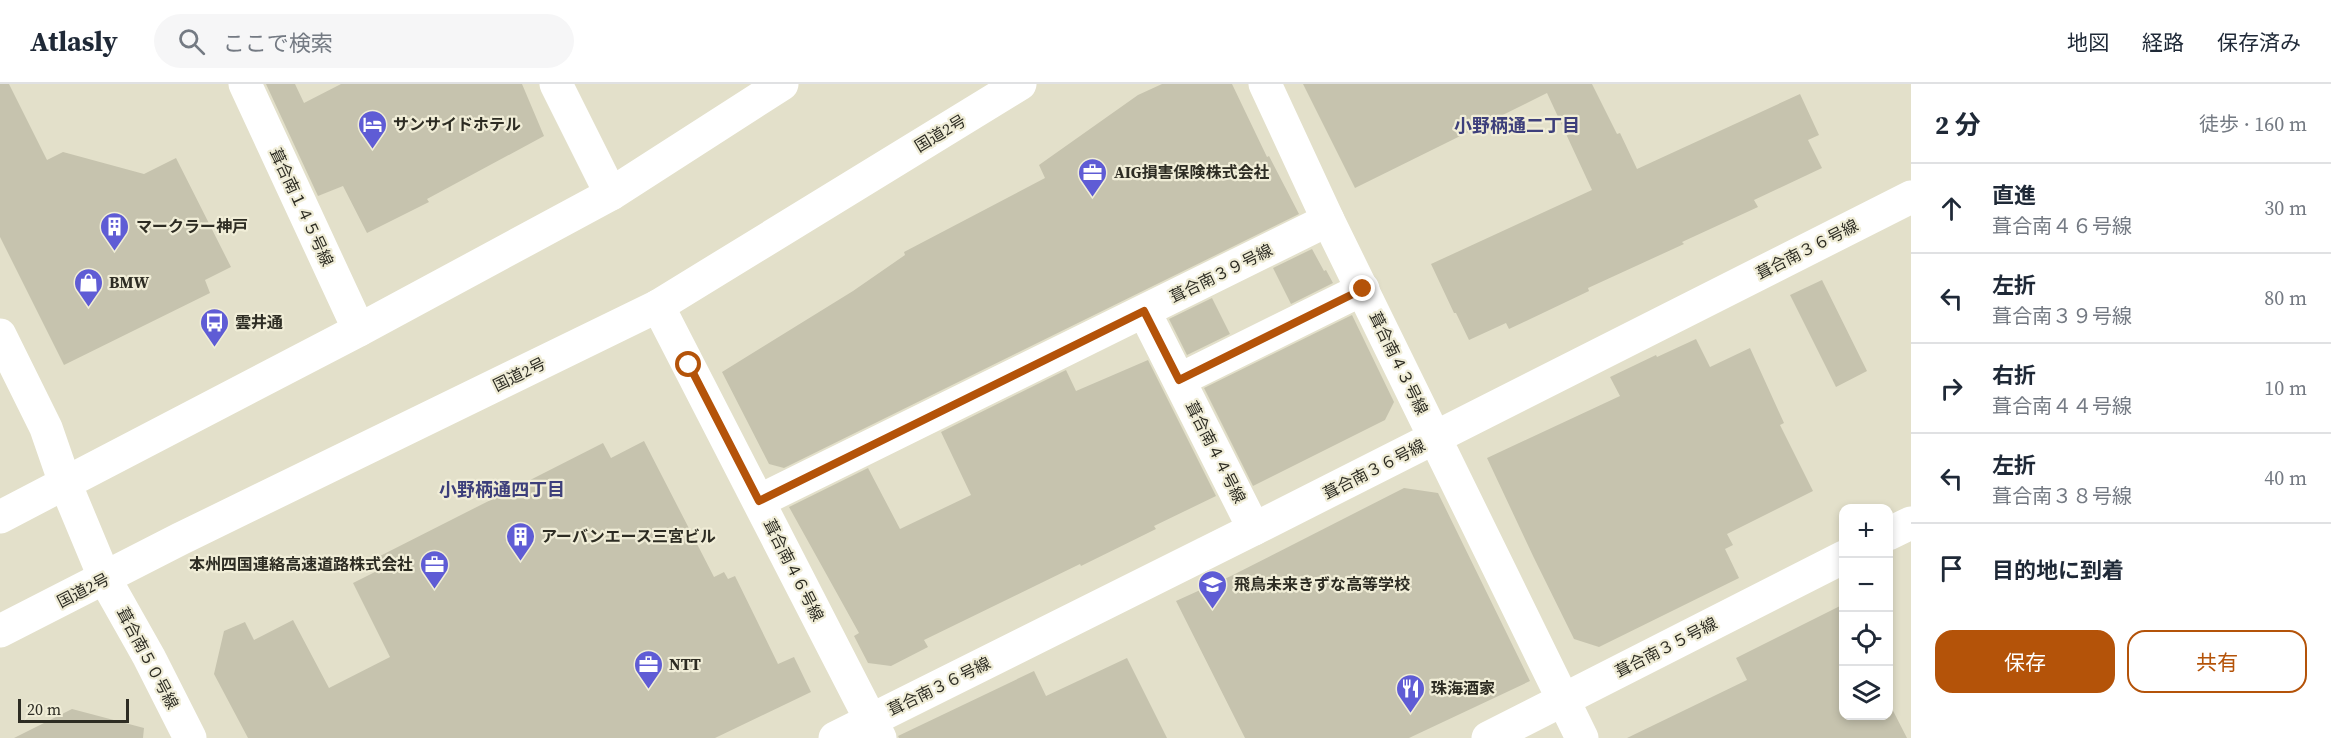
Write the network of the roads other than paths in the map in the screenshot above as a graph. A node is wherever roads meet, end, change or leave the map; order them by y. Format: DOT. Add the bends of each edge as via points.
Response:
graph roads {
  1 [pos="245,84"];
  2 [pos="556,84"];
  3 [pos="782,84"];
  4 [pos="1020,84"];
  5 [pos="1265,84"];
  6 [pos="611,194"];
  7 [pos="1911,197"];
  8 [pos="1328,220"];
  9 [pos="1363,289"];
  10 [pos="658,306"];
  11 [pos="1144,311"];
  12 [pos="359,330"];
  13 [pos="0,335"];
  14 [pos="1179,380"];
  15 [pos="1436,438"];
  16 [pos="65,483"];
  17 [pos="759,501"];
  18 [pos="0,517"];
  19 [pos="1911,523"];
  20 [pos="1254,529"];
  21 [pos="1893,532"];
  22 [pos="1842,558"];
  23 [pos="105,579"];
  24 [pos="0,632"];
  25 [pos="1562,700"];
  26 [pos="875,729"];
  27 [pos="190,738"];
  28 [pos="835,738"];
  29 [pos="1488,738"];
  30 [pos="1582,738"];
  1 -- 12 [label="main road, 葺合南１４５号線"];
  2 -- 6 [label="main road"];
  3 -- 6 [label="main road"];
  4 -- 10 [label="main road, 国道2号"];
  5 -- 8 [label="main road, 葺合南４３号線"];
  6 -- 12 [label="main road"];
  7 -- 15 [label="main road, 葺合南３６号線"];
  8 -- 9 [label="main road, 葺合南４３号線"];
  8 -- 11 [label="main road, 葺合南３９号線"];
  9 -- 14 [label="main road"];
  9 -- 15 [label="main road, 葺合南４３号線"];
  10 -- 17 [label="main road, 葺合南４６号線"];
  10 -- 23 [label="main road, 国道2号"];
  11 -- 14 [label="main road, 葺合南４４号線"];
  11 -- 17 [label="main road, 葺合南３９号線"];
  12 -- 16 [label="main road"];
  13 -- 16 [label="main road, 葺合南５０号線" via="46,428"];
  14 -- 20 [label="main road, 葺合南４４号線"];
  15 -- 20 [label="main road, 葺合南３６号線"];
  15 -- 25 [label="main road, 葺合南４３号線"];
  16 -- 18 [label="main road"];
  16 -- 23 [label="main road, 葺合南５０号線"];
  17 -- 26 [label="main road, 葺合南４６号線"];
  19 -- 21 [label="main road"];
  20 -- 26 [label="main road, 葺合南３６号線"];
  22 -- 25 [label="main road, 葺合南３５号線"];
  23 -- 24 [label="main road, 国道2号"];
  23 -- 27 [label="main road, 葺合南５０号線"];
  25 -- 29 [label="main road, 葺合南３５号線"];
  25 -- 30 [label="main road, 葺合南４３号線"];
  26 -- 28 [label="main road, 葺合南３６号線"];
}
